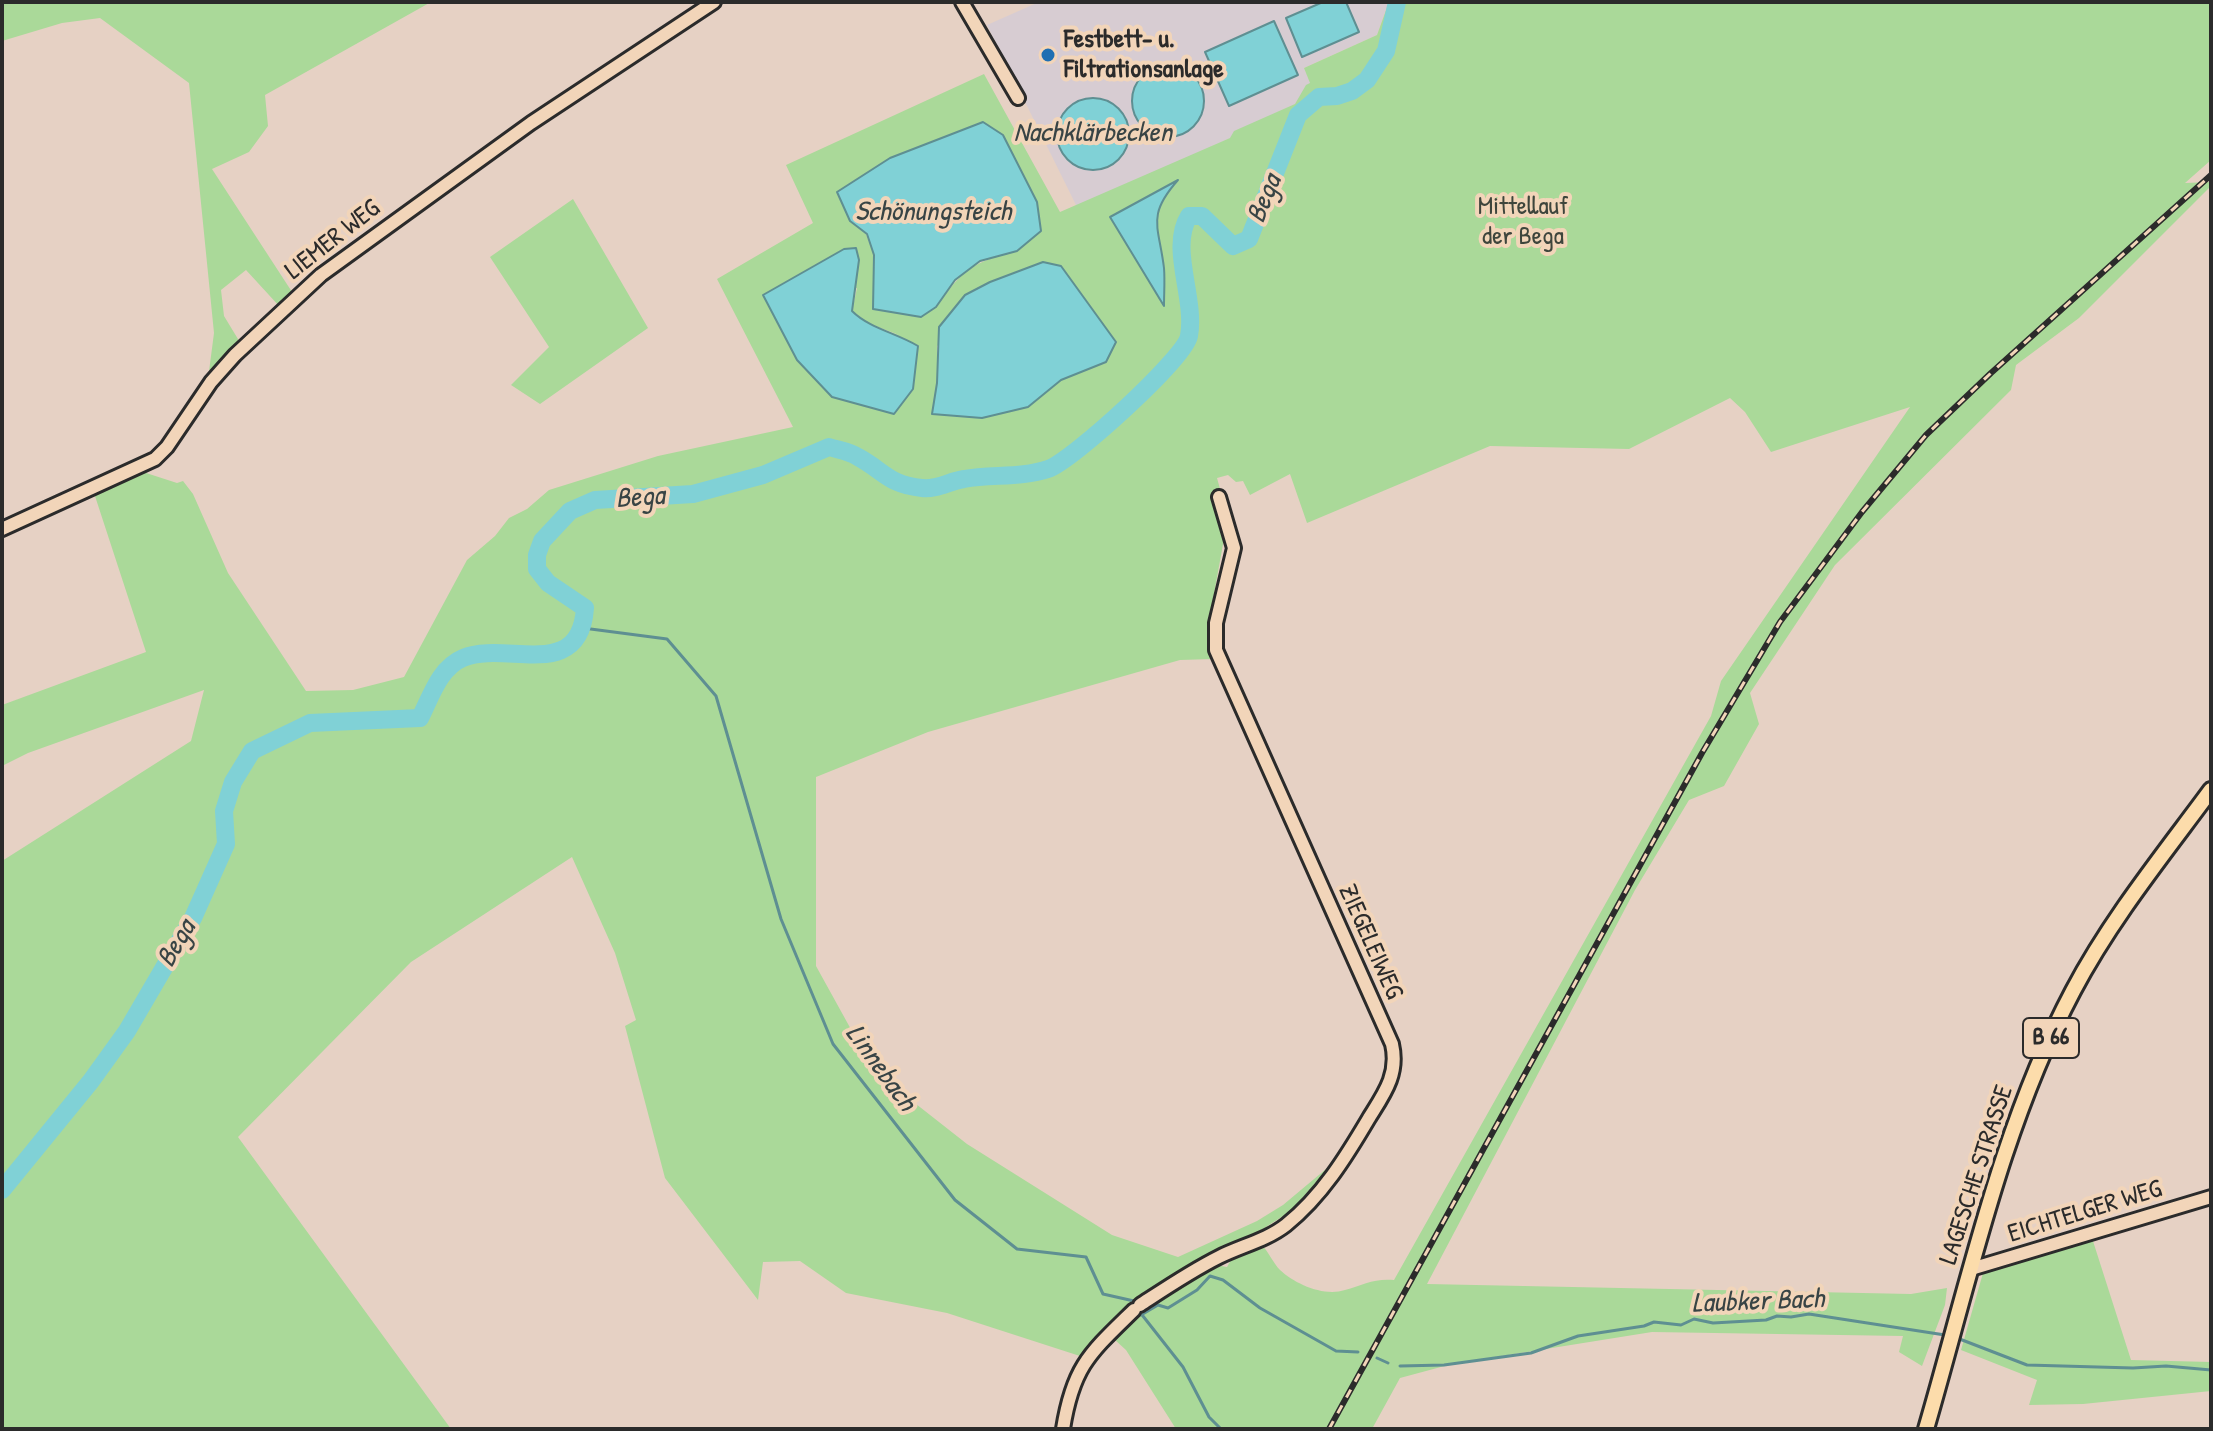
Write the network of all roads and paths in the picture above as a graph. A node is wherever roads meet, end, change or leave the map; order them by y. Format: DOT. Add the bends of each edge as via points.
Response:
graph roads {
  1 [pos="714,2"];
  2 [pos="962,2"];
  3 [pos="1018,98"];
  4 [pos="1219,497"];
  5 [pos="2,529"];
  6 [pos="2211,790"];
  7 [pos="2211,1197"];
  8 [pos="1971,1269"];
  9 [pos="1063,1429"];
  10 [pos="1926,1429"];
  1 -- 5 [label="street, LIEMER WEG" via="531,123 321,275 235,355 155,459"];
  2 -- 3 [label="street"];
  4 -- 9 [label="street, ZIEGELEIWEG" via="1234,548 1216,623 1216,650 1396,1058 1392,1079 1347,1155 1303,1210 1273,1233 1176,1281 1137,1308 1081,1365"];
  6 -- 8 [label="main road, LAGESCHE STRASSE / B 66" via="2128,902 2072,993 2019,1116"];
  7 -- 8 [label="street, EICHTELGER WEG"];
  8 -- 10 [label="main road, LAGESCHE STRASSE / B 66"];
}
